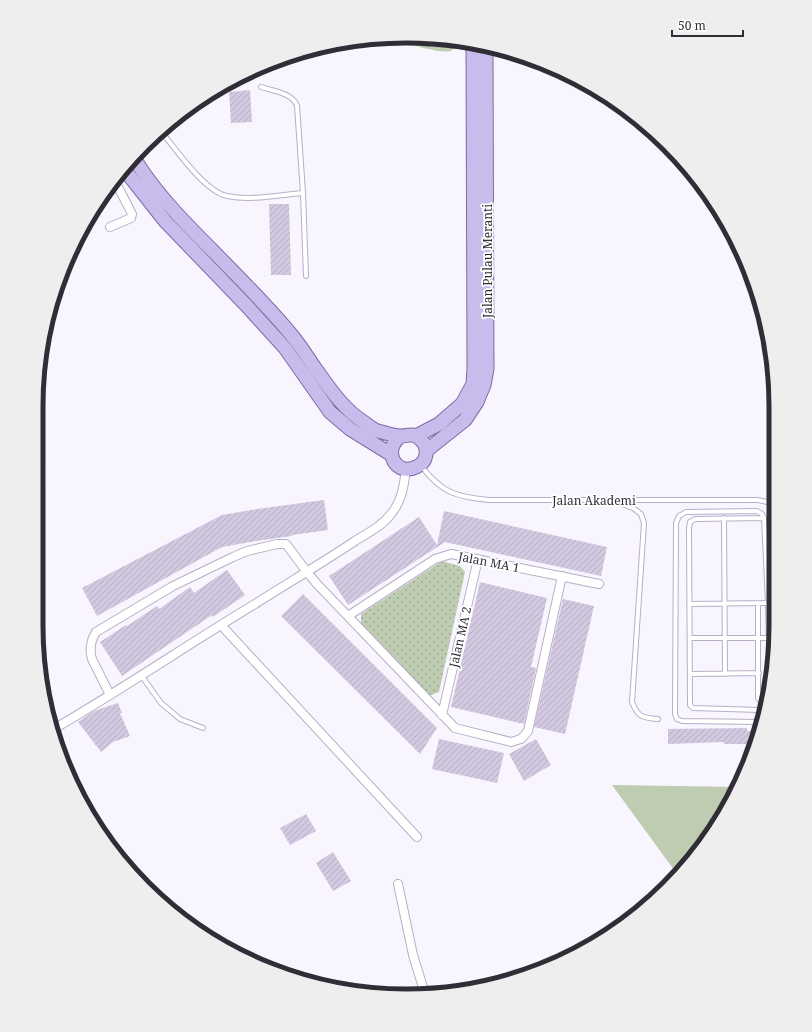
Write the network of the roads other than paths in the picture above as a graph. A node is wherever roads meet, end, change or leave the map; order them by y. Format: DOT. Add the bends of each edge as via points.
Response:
graph roads {
  1 [pos="473,49"];
  2 [pos="486,52"];
  3 [pos="262,87"];
  4 [pos="164,135"];
  5 [pos="137,162"];
  6 [pos="128,174"];
  7 [pos="117,186"];
  8 [pos="303,193"];
  9 [pos="110,227"];
  10 [pos="306,276"];
  11 [pos="401,436"];
  12 [pos="416,436"];
  13 [pos="426,451"];
  14 [pos="392,455"];
  15 [pos="420,465"];
  16 [pos="406,469"];
  17 [pos="612,501"];
  18 [pos="769,503"];
  19 [pos="724,518"];
  20 [pos="764,518"];
  21 [pos="478,559"];
  22 [pos="307,572"];
  23 [pos="562,576"];
  24 [pos="599,584"];
  25 [pos="689,604"];
  26 [pos="724,604"];
  27 [pos="758,604"];
  28 [pos="768,604"];
  29 [pos="348,616"];
  30 [pos="221,625"];
  31 [pos="769,631"];
  32 [pos="690,638"];
  33 [pos="725,638"];
  34 [pos="759,638"];
  35 [pos="769,638"];
  36 [pos="759,673"];
  37 [pos="690,674"];
  38 [pos="725,674"];
  39 [pos="141,675"];
  40 [pos="110,695"];
  41 [pos="761,703"];
  42 [pos="760,710"];
  43 [pos="442,715"];
  44 [pos="658,719"];
  45 [pos="756,722"];
  46 [pos="57,727"];
  47 [pos="203,728"];
  48 [pos="417,837"];
  49 [pos="398,884"];
  50 [pos="423,988"];
  1 -- 12 [label="main road, Jalan Pulau Meranti" via="473,384 462,404 439,424"];
  2 -- 13 [label="main road, Jalan Pulau Meranti" via="487,369 477,402 465,420"];
  3 -- 8 [label="lane" via="291,97 295,101"];
  4 -- 8 [label="lane" via="211,188 226,196"];
  5 -- 11 [label="main road" via="176,214 294,338 340,403 376,430"];
  6 -- 14 [label="main road" via="165,221 285,348 330,412 350,429"];
  7 -- 9 [label="street" via="132,214 131,218"];
  8 -- 10 [label="lane"];
  11 -- 12 [label="main road"];
  11 -- 14 [label="main road" via="394,442"];
  12 -- 13 [label="main road" via="423,442"];
  13 -- 15 [label="main road" via="424,461"];
  14 -- 16 [label="main road" via="397,465"];
  15 -- 16 [label="main road"];
  15 -- 17 [label="lane, Jalan Akademi" via="440,487 470,498"];
  16 -- 22 [label="street" via="403,491 398,506 391,515"];
  17 -- 18 [label="lane, Jalan Akademi" via="757,500"];
  17 -- 44 [label="lane" via="633,508 641,514 644,523 632,702 643,718"];
  19 -- 20 [label="lane"];
  19 -- 25 [label="lane" via="695,519 690,522"];
  19 -- 26 [label="lane"];
  20 -- 28 [label="lane"];
  20 -- 45 [label="lane" via="758,511 686,512 679,516 676,523 677,719"];
  21 -- 23 [label="street, Jalan MA 1"];
  21 -- 29 [label="street, Jalan MA 1" via="450,554 439,557"];
  21 -- 43 [label="street, Jalan MA 2"];
  22 -- 29 [label="street"];
  22 -- 30 [label="street"];
  22 -- 40 [label="street" via="286,544 247,551 173,586 96,632 92,638 90,652"];
  23 -- 24 [label="street, Jalan MA 1"];
  23 -- 43 [label="street" via="528,731 521,739 511,742 455,728"];
  25 -- 26 [label="lane"];
  25 -- 32 [label="lane"];
  26 -- 27 [label="lane"];
  26 -- 33 [label="lane"];
  27 -- 28 [label="lane"];
  27 -- 34 [label="lane"];
  28 -- 31 [label="lane"];
  29 -- 43 [label="street"];
  30 -- 39 [label="street"];
  30 -- 48 [label="street"];
  32 -- 33 [label="lane"];
  32 -- 37 [label="lane"];
  33 -- 34 [label="lane"];
  33 -- 38 [label="lane"];
  34 -- 35 [label="lane"];
  34 -- 36 [label="lane"];
  36 -- 38 [label="lane"];
  36 -- 41 [label="lane" via="758,698"];
  37 -- 38 [label="lane"];
  37 -- 42 [label="lane" via="690,705 693,708"];
  39 -- 40 [label="street"];
  39 -- 47 [label="lane" via="161,704 180,719"];
  40 -- 46 [label="street"];
  49 -- 50 [label="street" via="413,955"];
}
